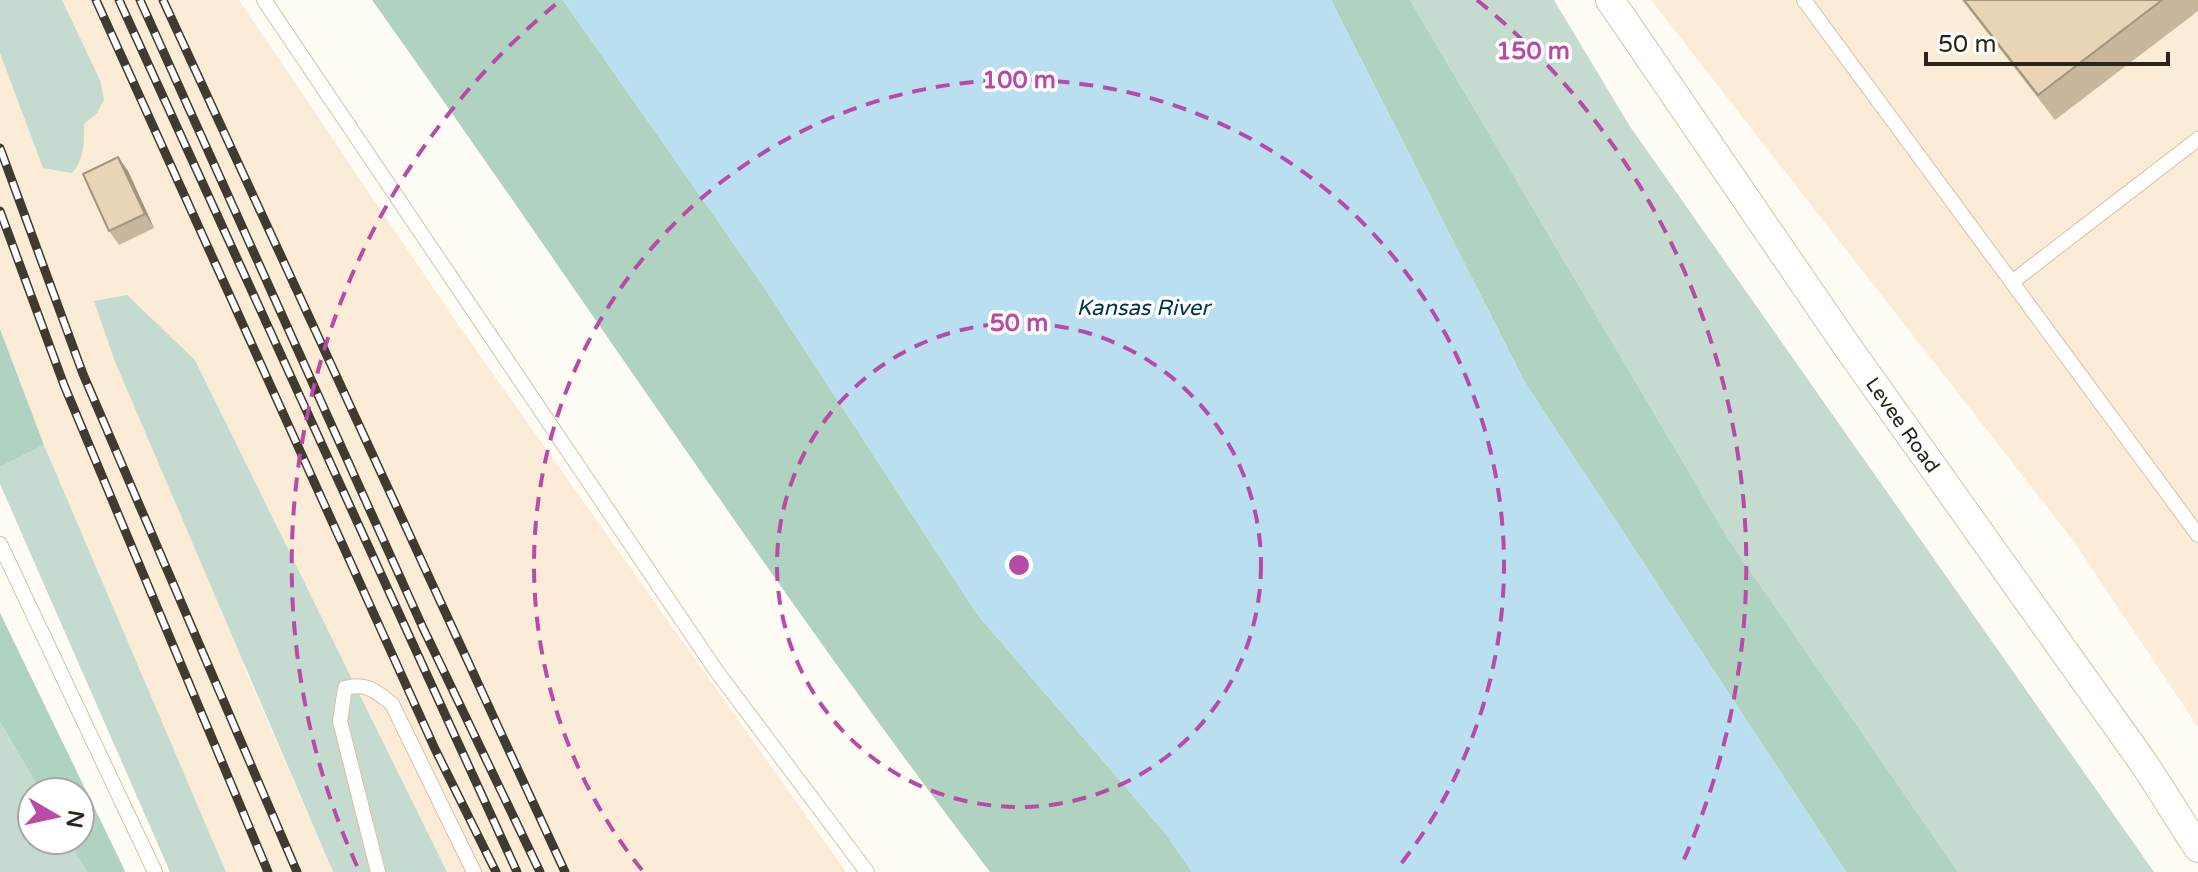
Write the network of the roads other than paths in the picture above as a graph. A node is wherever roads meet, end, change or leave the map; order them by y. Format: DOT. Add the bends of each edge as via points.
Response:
graph roads {
  1 [pos="264,0"];
  2 [pos="1610,0"];
  3 [pos="1804,0"];
  4 [pos="2198,139"];
  5 [pos="2012,282"];
  6 [pos="2198,535"];
  7 [pos="0,544"];
  8 [pos="2198,848"];
  9 [pos="155,872"];
  10 [pos="378,872"];
  11 [pos="474,872"];
  12 [pos="867,872"];
  1 -- 12 [label="lane" via="715,669"];
  2 -- 8 [label="street, Levee Road"];
  3 -- 5 [label="lane"];
  4 -- 5 [label="lane"];
  5 -- 6 [label="lane"];
  7 -- 9 [label="lane"];
  10 -- 11 [label="lane" via="340,721 345,688 358,684 392,704"];
}
